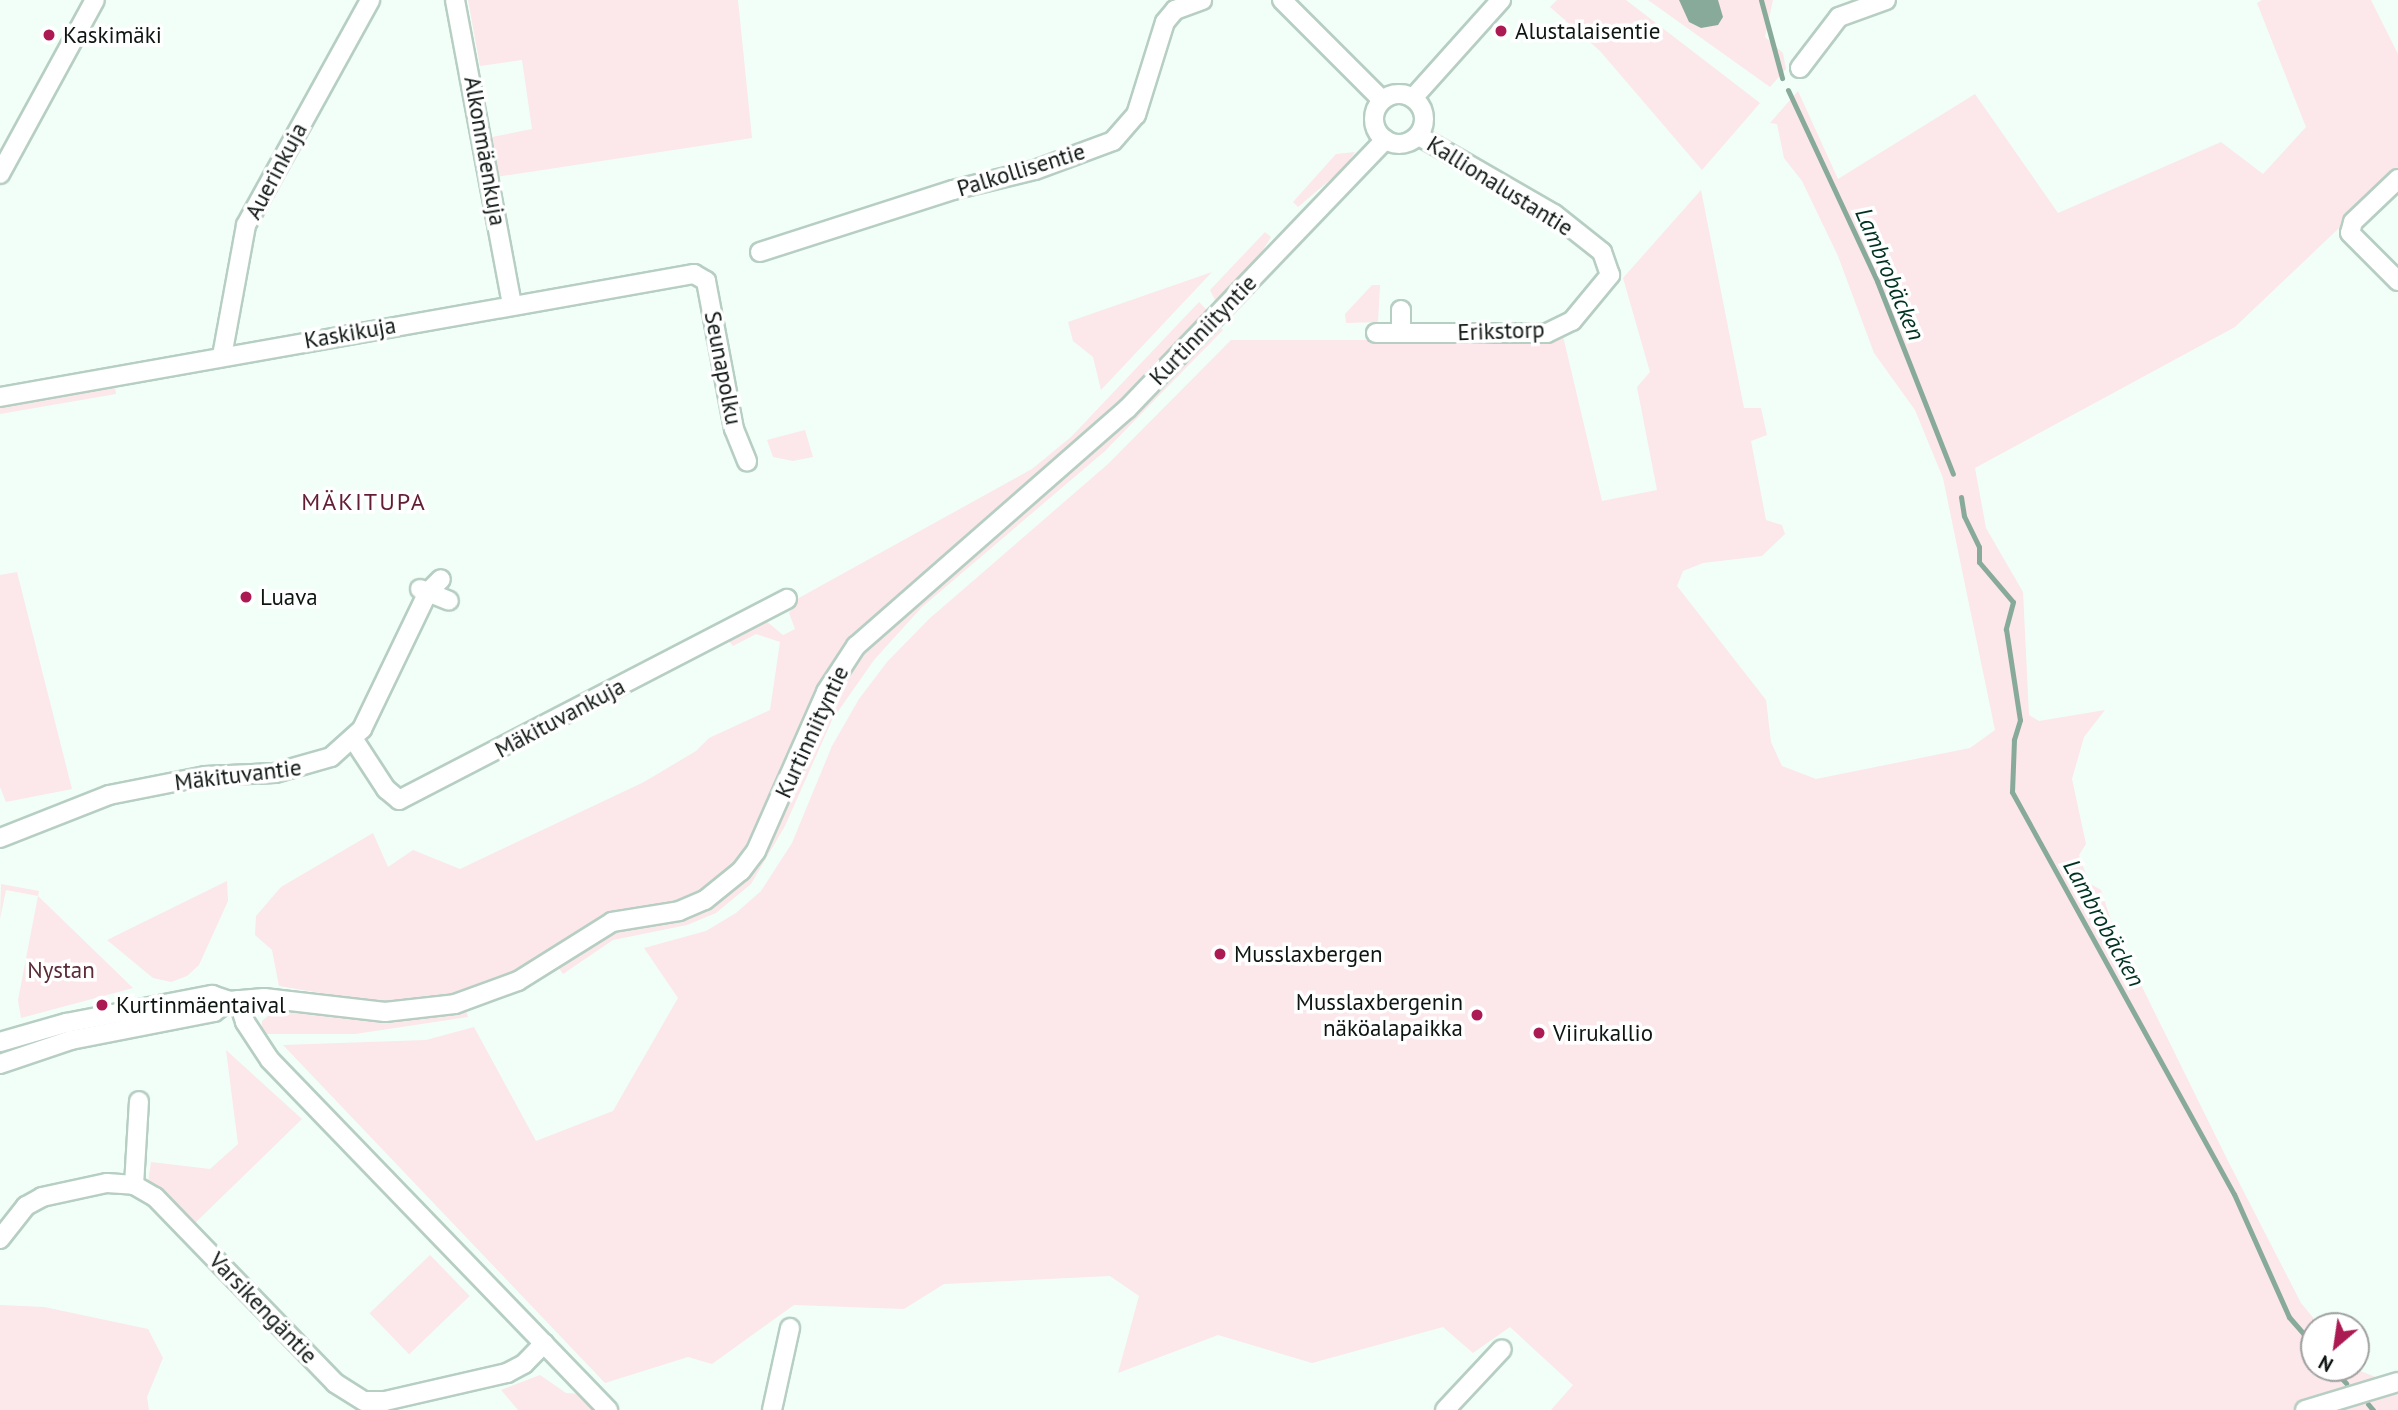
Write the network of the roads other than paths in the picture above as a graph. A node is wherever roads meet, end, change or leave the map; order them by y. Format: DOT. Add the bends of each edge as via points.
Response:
graph roads {
  1 [pos="95,0"];
  2 [pos="370,0"];
  3 [pos="455,0"];
  4 [pos="1202,0"];
  5 [pos="1282,0"];
  6 [pos="1502,0"];
  7 [pos="1886,0"];
  8 [pos="1800,68"];
  9 [pos="1413,98"];
  10 [pos="1382,100"];
  11 [pos="1419,136"];
  12 [pos="1385,140"];
  13 [pos="0,174"];
  14 [pos="2398,179"];
  15 [pos="760,252"];
  16 [pos="1609,266"];
  17 [pos="700,276"];
  18 [pos="2398,281"];
  19 [pos="512,304"];
  20 [pos="1401,310"];
  21 [pos="1401,333"];
  22 [pos="1376,334"];
  23 [pos="222,356"];
  24 [pos="0,397"];
  25 [pos="747,461"];
  26 [pos="441,579"];
  27 [pos="424,591"];
  28 [pos="787,598"];
  29 [pos="449,601"];
  30 [pos="354,740"];
  31 [pos="0,838"];
  32 [pos="233,1000"];
  33 [pos="0,1042"];
  34 [pos="0,1064"];
  35 [pos="139,1101"];
  36 [pos="134,1185"];
  37 [pos="0,1239"];
  38 [pos="790,1328"];
  39 [pos="544,1343"];
  40 [pos="1502,1349"];
  41 [pos="2398,1382"];
  42 [pos="347,1403"];
  43 [pos="608,1410"];
  44 [pos="772,1410"];
  45 [pos="1445,1410"];
  46 [pos="2305,1410"];
  1 -- 13 [label="street"];
  2 -- 23 [label="street, Auerinkuja" via="246,225"];
  3 -- 19 [label="street, Alkonmäenkuja"];
  4 -- 15 [label="street, Palkollisentie" via="1175,10 1165,22 1136,115 1113,141 1035,170 953,190"];
  5 -- 10 [label="street"];
  6 -- 9 [label="street"];
  7 -- 8 [label="street" via="1839,17"];
  9 -- 10 [label="street" via="1401,94"];
  9 -- 11 [label="street" via="1424,116"];
  10 -- 12 [label="street" via="1374,117"];
  11 -- 12 [label="street" via="1406,144"];
  11 -- 16 [label="street, Kallionalustantie" via="1554,214 1602,251"];
  12 -- 32 [label="street, Kurtinniityntie" via="1127,409 856,646 826,692 756,851 724,887 679,911 612,922 518,981 455,1004 385,1012 264,998"];
  14 -- 18 [label="street" via="2353,222 2350,233"];
  16 -- 21 [label="street, Erikstorp" via="1610,275 1601,287 1562,328 1547,332"];
  17 -- 19 [label="street, Kaskikuja"];
  17 -- 25 [label="street, Seunapolku" via="706,281 734,429"];
  19 -- 23 [label="street, Kaskikuja"];
  20 -- 21 [label="street"];
  21 -- 22 [label="street, Erikstorp"];
  23 -- 24 [label="street, Kaskikuja"];
  26 -- 27 [label="street"];
  27 -- 29 [label="street"];
  27 -- 30 [label="street"];
  28 -- 30 [label="street, Mäkituvankuja" via="399,800 386,789"];
  30 -- 31 [label="street, Mäkituvantie" via="313,766 205,776 109,795"];
  32 -- 33 [label="street, Kurtinniityntie" via="204,996 66,1023"];
  32 -- 34 [label="street, Kurtinniityntie" via="214,1012 71,1040"];
  32 -- 39 [label="street" via="270,1060"];
  35 -- 36 [label="street"];
  36 -- 37 [label="street" via="107,1183 34,1200"];
  36 -- 42 [label="street, Varsikengäntie" via="156,1197"];
  38 -- 44 [label="street"];
  39 -- 42 [label="street, Varsikengäntie" via="524,1364 507,1373 385,1401"];
  39 -- 43 [label="street"];
  40 -- 45 [label="street"];
  41 -- 46 [label="street"];
}
